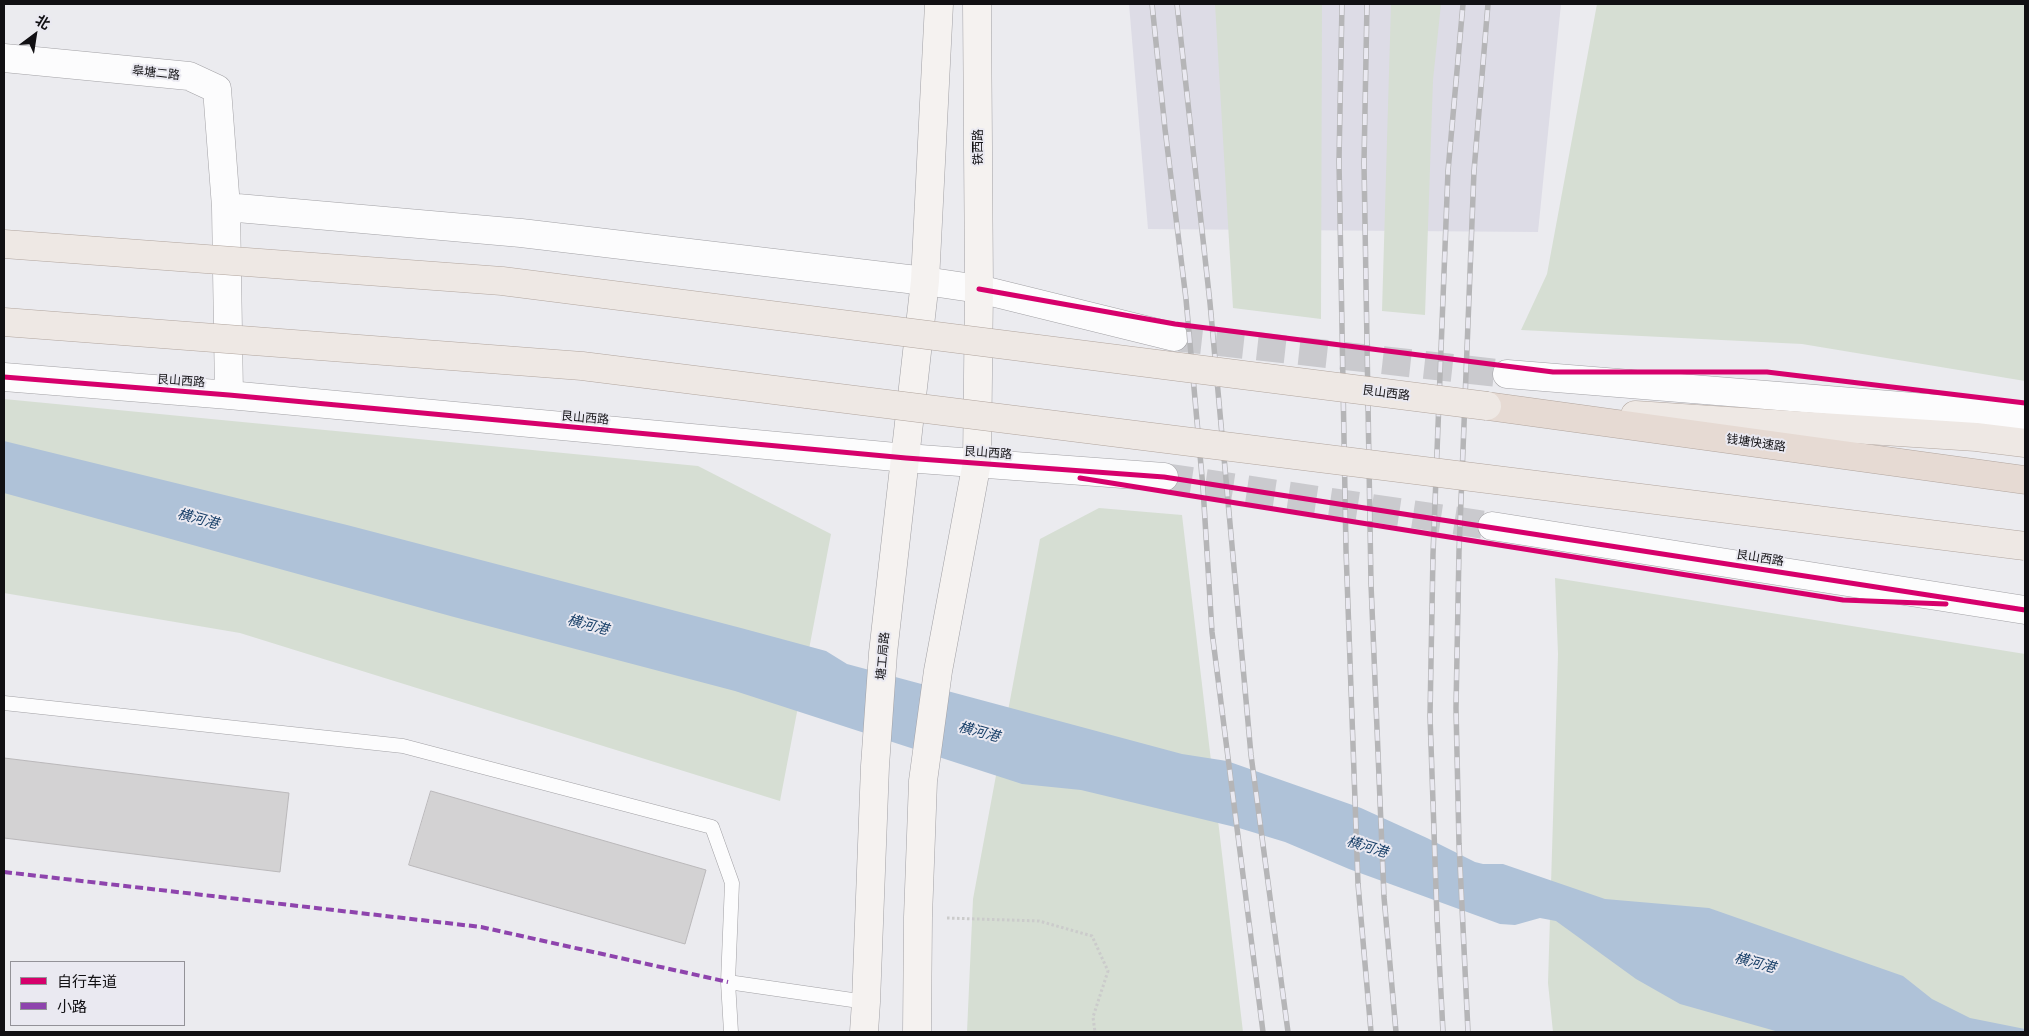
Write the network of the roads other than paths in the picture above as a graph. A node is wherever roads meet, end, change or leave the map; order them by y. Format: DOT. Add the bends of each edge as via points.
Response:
graph roads {
  1 [pos="939,4"];
  2 [pos="977,4"];
  3 [pos="4,58"];
  4 [pos="226,207"];
  5 [pos="4,244"];
  6 [pos="925,281"];
  7 [pos="979,289"];
  8 [pos="4,322"];
  9 [pos="1174,337"];
  10 [pos="1507,374"];
  11 [pos="4,377"];
  12 [pos="229,395"];
  13 [pos="1487,406"];
  14 [pos="2025,416"];
  15 [pos="2025,443"];
  16 [pos="906,458"];
  17 [pos="977,462"];
  18 [pos="1164,477"];
  19 [pos="2025,480"];
  20 [pos="1492,526"];
  21 [pos="2025,546"];
  22 [pos="2025,610"];
  23 [pos="4,703"];
  24 [pos="728,982"];
  25 [pos="866,1002"];
  26 [pos="731,1032"];
  27 [pos="864,1032"];
  28 [pos="917,1032"];
  1 -- 6 [label="main road"];
  2 -- 7 [label="main road, 铁西路"];
  3 -- 4 [label="street, 皋塘二路" via="189,76 217,90"];
  4 -- 6 [label="street" via="522,234"];
  4 -- 12 [label="street"];
  5 -- 13 [label="main road, 艮山西路, bridge" via="502,281"];
  6 -- 7 [label="street"];
  6 -- 16 [label="main road, 塘工局路"];
  7 -- 9 [label="street"];
  7 -- 17 [label="main road"];
  8 -- 21 [label="main road, bridge" via="582,366"];
  10 -- 14 [label="street"];
  11 -- 12 [label="street, 艮山西路"];
  12 -- 16 [label="street, 艮山西路"];
  13 -- 15 [label="main road, 艮山西路" via="1976,437"];
  13 -- 19 [label="highway, 钱塘快速路"];
  16 -- 17 [label="street, 艮山西路"];
  16 -- 25 [label="main road, 塘工局路" via="883,654 874,766"];
  17 -- 18 [label="street, 艮山西路"];
  17 -- 28 [label="main road" via="938,671 923,781"];
  20 -- 22 [label="street, 艮山西路"];
  23 -- 24 [label="lane" via="404,746 712,827 732,883"];
  24 -- 25 [label="lane"];
  24 -- 26 [label="lane"];
  25 -- 27 [label="main road, 塘工局路"];
}
